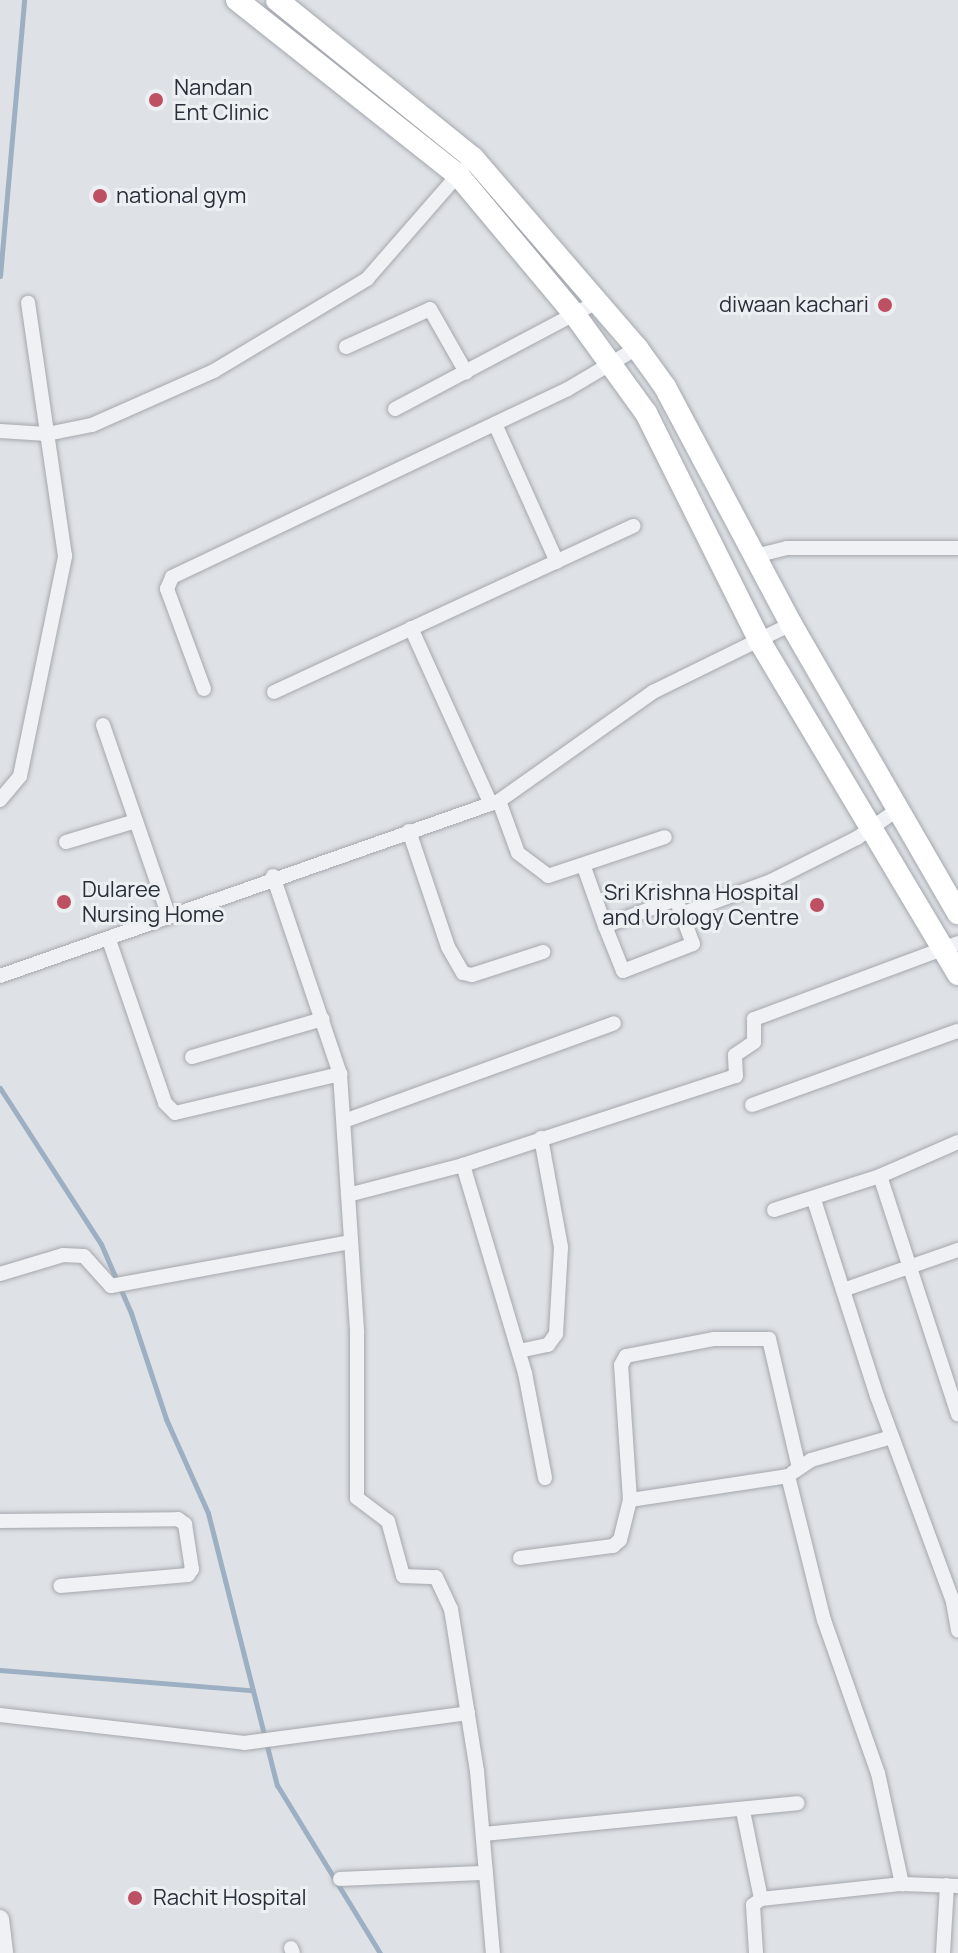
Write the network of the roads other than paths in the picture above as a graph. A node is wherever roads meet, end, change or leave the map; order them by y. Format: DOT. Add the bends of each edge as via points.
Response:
graph roads {
  1 [pos="237,0"];
  2 [pos="277,0"];
  3 [pos="466,166"];
  4 [pos="599,301"];
  5 [pos="28,303"];
  6 [pos="575,315"];
  7 [pos="346,347"];
  8 [pos="637,348"];
  9 [pos="610,364"];
  10 [pos="466,372"];
  11 [pos="395,409"];
  12 [pos="495,424"];
  13 [pos="0,431"];
  14 [pos="47,434"];
  15 [pos="633,526"];
  16 [pos="958,548"];
  17 [pos="755,556"];
  18 [pos="557,562"];
  19 [pos="791,624"];
  20 [pos="411,628"];
  21 [pos="759,640"];
  22 [pos="204,689"];
  23 [pos="274,692"];
  24 [pos="103,725"];
  25 [pos="0,800"];
  26 [pos="495,803"];
  27 [pos="897,810"];
  28 [pos="136,821"];
  29 [pos="868,830"];
  30 [pos="409,831"];
  31 [pos="665,837"];
  32 [pos="66,842"];
  33 [pos="584,867"];
  34 [pos="273,876"];
  35 [pos="958,913"];
  36 [pos="681,914"];
  37 [pos="169,917"];
  38 [pos="605,926"];
  39 [pos="109,940"];
  40 [pos="951,947"];
  41 [pos="543,952"];
  42 [pos="958,974"];
  43 [pos="0,976"];
  44 [pos="323,1019"];
  45 [pos="614,1023"];
  46 [pos="958,1031"];
  47 [pos="192,1057"];
  48 [pos="340,1074"];
  49 [pos="752,1105"];
  50 [pos="344,1121"];
  51 [pos="541,1138"];
  52 [pos="958,1142"];
  53 [pos="463,1165"];
  54 [pos="880,1176"];
  55 [pos="348,1195"];
  56 [pos="814,1200"];
  57 [pos="774,1210"];
  58 [pos="351,1242"];
  59 [pos="958,1250"];
  60 [pos="910,1267"];
  61 [pos="0,1274"];
  62 [pos="843,1290"];
  63 [pos="519,1351"];
  64 [pos="958,1415"];
  65 [pos="892,1437"];
  66 [pos="794,1472"];
  67 [pos="545,1478"];
  68 [pos="630,1500"];
  69 [pos="0,1521"];
  70 [pos="520,1558"];
  71 [pos="60,1586"];
  72 [pos="958,1631"];
  73 [pos="468,1713"];
  74 [pos="0,1715"];
  75 [pos="797,1803"];
  76 [pos="743,1811"];
  77 [pos="483,1834"];
  78 [pos="486,1873"];
  79 [pos="340,1879"];
  80 [pos="902,1884"];
  81 [pos="952,1886"];
  82 [pos="761,1899"];
  83 [pos="0,1919"];
  84 [pos="4,1953"];
  85 [pos="493,1953"];
  86 [pos="756,1953"];
  87 [pos="943,1953"];
  1 -- 3 [label="main road"];
  2 -- 3 [label="main road"];
  3 -- 4 [label="main road"];
  3 -- 6 [label="main road"];
  3 -- 14 [label="street" via="367,279 214,371 92,425"];
  4 -- 6 [label="street"];
  4 -- 8 [label="main road"];
  5 -- 14 [label="street"];
  6 -- 9 [label="main road"];
  6 -- 10 [label="street"];
  7 -- 10 [label="street" via="430,309"];
  8 -- 9 [label="street"];
  8 -- 17 [label="main road" via="665,387"];
  9 -- 12 [label="street"];
  9 -- 21 [label="main road" via="646,413"];
  10 -- 11 [label="street"];
  12 -- 18 [label="street"];
  12 -- 22 [label="street" via="172,577 167,589"];
  13 -- 14 [label="street"];
  14 -- 25 [label="street" via="65,556 20,776"];
  15 -- 18 [label="street"];
  16 -- 17 [label="street" via="787,548"];
  17 -- 19 [label="main road"];
  18 -- 20 [label="street"];
  19 -- 21 [label="street"];
  19 -- 27 [label="main road"];
  20 -- 23 [label="street"];
  20 -- 26 [label="street"];
  21 -- 26 [label="street" via="653,692"];
  21 -- 29 [label="main road"];
  24 -- 28 [label="street"];
  26 -- 30 [label="street"];
  26 -- 33 [label="street" via="514,845 528,860 557,877"];
  27 -- 29 [label="street"];
  27 -- 35 [label="main road"];
  28 -- 32 [label="street"];
  28 -- 37 [label="street"];
  29 -- 36 [label="street" via="771,881"];
  29 -- 40 [label="main road"];
  30 -- 34 [label="street"];
  30 -- 41 [label="street" via="448,947 463,973 472,975"];
  31 -- 33 [label="street"];
  33 -- 38 [label="street"];
  34 -- 37 [label="street"];
  34 -- 44 [label="street"];
  36 -- 38 [label="street" via="676,899"];
  36 -- 38 [label="street" via="693,944 623,971"];
  37 -- 39 [label="street"];
  39 -- 43 [label="street"];
  39 -- 48 [label="street" via="165,1103 175,1113"];
  40 -- 42 [label="main road"];
  40 -- 51 [label="street" via="754,1019 754,1042 735,1055 736,1076"];
  44 -- 47 [label="street"];
  44 -- 48 [label="street"];
  45 -- 50 [label="street"];
  46 -- 49 [label="street"];
  48 -- 50 [label="street"];
  50 -- 55 [label="street"];
  51 -- 53 [label="street"];
  51 -- 63 [label="street" via="561,1247 556,1334 548,1345"];
  52 -- 54 [label="street"];
  53 -- 55 [label="street"];
  53 -- 63 [label="street"];
  54 -- 56 [label="street"];
  54 -- 60 [label="street"];
  55 -- 58 [label="street"];
  56 -- 57 [label="street"];
  56 -- 62 [label="street"];
  58 -- 61 [label="street" via="111,1286 84,1256 63,1255"];
  58 -- 73 [label="street" via="357,1498 388,1521 403,1576 436,1577 451,1609"];
  59 -- 60 [label="street"];
  60 -- 62 [label="street"];
  60 -- 64 [label="street"];
  62 -- 65 [label="street"];
  63 -- 67 [label="street"];
  65 -- 66 [label="street"];
  65 -- 72 [label="street" via="953,1602"];
  66 -- 68 [label="street"];
  66 -- 68 [label="street" via="772,1343 764,1337 714,1339 622,1359"];
  66 -- 80 [label="street" via="824,1620 878,1773"];
  68 -- 70 [label="street" via="618,1544"];
  69 -- 71 [label="street" via="178,1519 185,1524 192,1569 188,1575"];
  73 -- 74 [label="street" via="244,1743"];
  73 -- 77 [label="street"];
  75 -- 76 [label="street"];
  76 -- 77 [label="street"];
  76 -- 82 [label="street"];
  77 -- 78 [label="street"];
  78 -- 79 [label="street"];
  78 -- 85 [label="street"];
  80 -- 81 [label="street"];
  80 -- 82 [label="street"];
  81 -- 87 [label="street"];
  82 -- 86 [label="street" via="753,1905"];
  83 -- 84 [label="street"];
}
